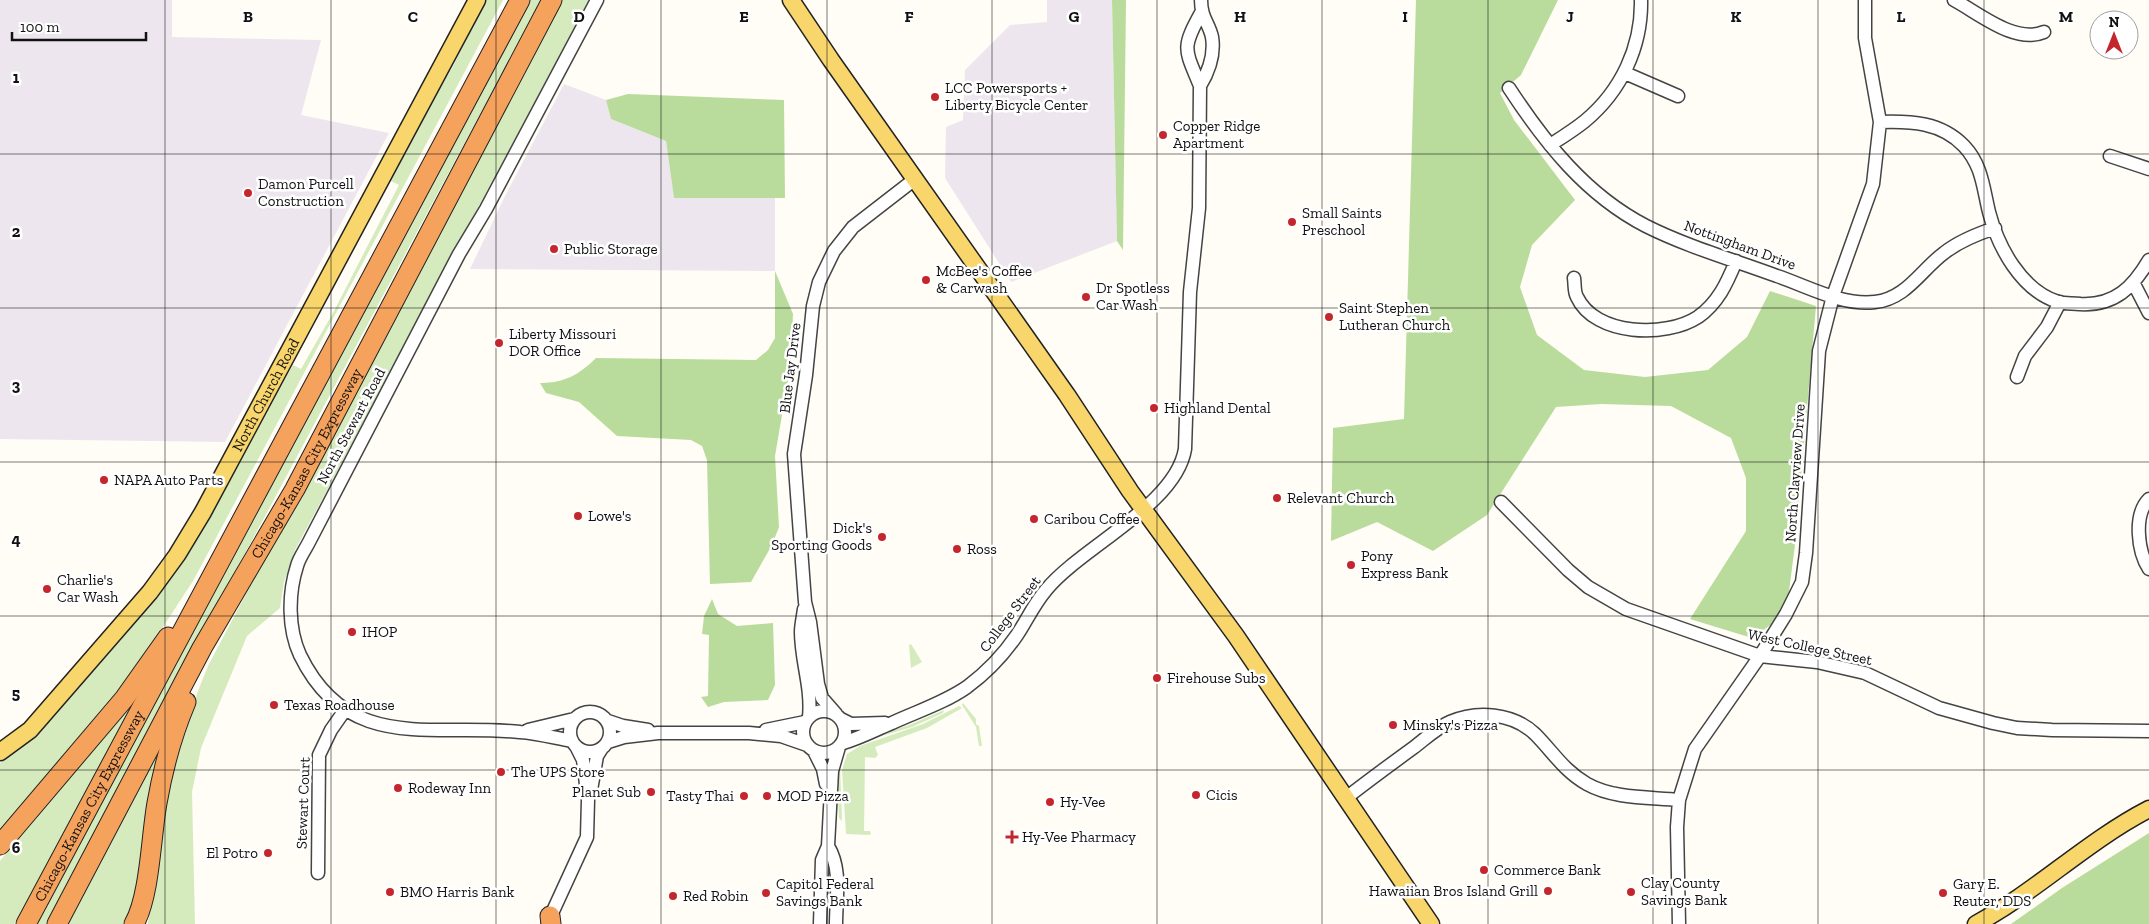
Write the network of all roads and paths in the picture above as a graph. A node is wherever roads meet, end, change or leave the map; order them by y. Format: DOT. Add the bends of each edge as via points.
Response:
graph roads {
  1 [pos="477,0"];
  2 [pos="520,0"];
  3 [pos="552,0"];
  4 [pos="597,0"];
  5 [pos="791,0"];
  6 [pos="1641,0"];
  7 [pos="1865,0"];
  8 [pos="1954,0"];
  9 [pos="1201,6"];
  10 [pos="2044,32"];
  11 [pos="1625,72"];
  12 [pos="1200,86"];
  13 [pos="1510,88"];
  14 [pos="1678,96"];
  15 [pos="1880,122"];
  16 [pos="1550,146"];
  17 [pos="2110,156"];
  18 [pos="2149,169"];
  19 [pos="915,179"];
  20 [pos="1995,228"];
  21 [pos="2149,260"];
  22 [pos="1736,261"];
  23 [pos="1574,278"];
  24 [pos="2134,284"];
  25 [pos="1833,296"];
  26 [pos="2060,302"];
  27 [pos="2149,313"];
  28 [pos="2017,377"];
  29 [pos="2149,499"];
  30 [pos="1501,502"];
  31 [pos="1144,509"];
  32 [pos="2149,569"];
  33 [pos="198,601"];
  34 [pos="805,602"];
  35 [pos="202,648"];
  36 [pos="1760,656"];
  37 [pos="345,710"];
  38 [pos="839,717"];
  39 [pos="574,719"];
  40 [pos="807,720"];
  41 [pos="608,721"];
  42 [pos="892,722"];
  43 [pos="2149,731"];
  44 [pos="520,732"];
  45 [pos="658,733"];
  46 [pos="749,733"];
  47 [pos="574,744"];
  48 [pos="605,745"];
  49 [pos="841,745"];
  50 [pos="811,748"];
  51 [pos="0,752"];
  52 [pos="1346,798"];
  53 [pos="830,799"];
  54 [pos="588,800"];
  55 [pos="1679,800"];
  56 [pos="2149,809"];
  57 [pos="0,845"];
  58 [pos="828,846"];
  59 [pos="318,874"];
  60 [pos="1417,904"];
  61 [pos="138,920"];
  62 [pos="549,922"];
  63 [pos="26,924"];
  64 [pos="57,924"];
  65 [pos="820,924"];
  66 [pos="836,924"];
  67 [pos="1420,924"];
  68 [pos="1431,924"];
  69 [pos="1679,924"];
  70 [pos="1976,924"];
  1 -- 51 [label="main road, North Church Road" via="212,496 177,555 150,592 30,730"];
  2 -- 33 [label="highway, Chicago-Kansas City Expressway"];
  3 -- 35 [label="highway, Chicago-Kansas City Expressway" via="294,489"];
  4 -- 37 [label="street, North Stewart Road" via="459,254 297,566 290,604 298,649 309,673"];
  5 -- 19 [label="main road"];
  6 -- 11 [label="street" via="1638,34"];
  7 -- 15 [label="street, North Clayview Drive" via="1865,38"];
  8 -- 10 [label="street" via="2018,35 2032,36"];
  9 -- 12 [label="street" via="1212,36 1212,57 1209,71"];
  9 -- 12 [label="street" via="1187,42 1188,57"];
  11 -- 14 [label="street"];
  11 -- 16 [label="street" via="1592,115"];
  12 -- 31 [label="street, College Street" via="1199,208 1190,292 1185,450 1174,478"];
  13 -- 16 [label="street, Nottingham Drive"];
  15 -- 20 [label="street" via="1911,121 1928,125 1941,129 1964,145 1978,166"];
  15 -- 25 [label="street, North Clayview Drive" via="1873,184"];
  16 -- 22 [label="street, Nottingham Drive" via="1593,190 1627,215 1668,236"];
  17 -- 18 [label="street"];
  19 -- 31 [label="main road"];
  19 -- 34 [label="street, Blue Jay Drive" via="853,227 834,251 813,306 794,454"];
  20 -- 25 [label="street, Nottingham Drive" via="1944,252 1904,292 1889,299 1858,302"];
  20 -- 26 [label="street" via="2008,256 2027,283"];
  21 -- 24 [label="street"];
  22 -- 23 [label="street" via="1724,290 1706,310 1684,324 1658,330 1625,328 1600,319 1576,296"];
  22 -- 25 [label="street, Nottingham Drive"];
  24 -- 26 [label="street" via="2101,302"];
  24 -- 27 [label="street"];
  25 -- 36 [label="street, North Clayview Drive" via="1819,351 1802,582"];
  26 -- 28 [label="street" via="2047,327 2025,356"];
  29 -- 32 [label="street" via="2140,516 2142,556"];
  30 -- 36 [label="street, West College Street" via="1568,570 1603,596 1626,609"];
  31 -- 42 [label="street, College Street" via="1047,589 995,662 967,687 930,709"];
  31 -- 52 [label="main road" via="1236,636"];
  33 -- 57 [label="highway" via="166,639 124,699"];
  33 -- 63 [label="highway, Chicago-Kansas City Expressway"];
  34 -- 38 [label="street, Blue Jay Drive" via="822,698"];
  34 -- 40 [label="street, Blue Jay Drive" via="801,632 809,680"];
  35 -- 61 [label="highway" via="163,775"];
  35 -- 64 [label="highway, Chicago-Kansas City Expressway"];
  36 -- 43 [label="street, West College Street" via="1814,661 1865,673 1939,708 2017,728"];
  36 -- 55 [label="street, North Clayview Drive" via="1695,749"];
  37 -- 44 [label="street, North Stewart Road" via="388,728"];
  37 -- 59 [label="street, Stewart Court" via="319,755"];
  38 -- 40 [label="street" via="822,711"];
  38 -- 42 [label="street, College Street" via="851,724"];
  38 -- 49 [label="street" via="845,731"];
  39 -- 41 [label="street" via="582,712 590,711"];
  39 -- 44 [label="street, North Stewart Road"];
  39 -- 47 [label="street" via="569,730"];
  40 -- 46 [label="street"];
  40 -- 50 [label="street" via="803,734"];
  41 -- 45 [label="street"];
  41 -- 48 [label="street" via="610,732"];
  42 -- 49 [label="street, College Street"];
  44 -- 47 [label="street, North Stewart Road"];
  45 -- 46 [label="street"];
  45 -- 48 [label="street" via="624,736"];
  46 -- 50 [label="street" via="781,736"];
  47 -- 48 [label="street" via="580,750 592,752"];
  47 -- 54 [label="street" via="583,760"];
  48 -- 54 [label="street" via="597,756"];
  49 -- 50 [label="street" via="827,753"];
  49 -- 53 [label="street" via="832,771"];
  50 -- 53 [label="street" via="823,768"];
  52 -- 55 [label="street" via="1440,727 1460,718 1482,715 1505,718 1526,727 1566,770 1600,790"];
  52 -- 60 [label="main road"];
  53 -- 58 [label="street"];
  54 -- 62 [label="street" via="587,837"];
  55 -- 69 [label="street, North Clayview Drive" via="1676,832"];
  56 -- 70 [label="main road"];
  58 -- 65 [label="street" via="822,860"];
  58 -- 66 [label="street" via="835,858 837,875"];
  60 -- 67 [label="main road"];
  60 -- 68 [label="main road"];
}
